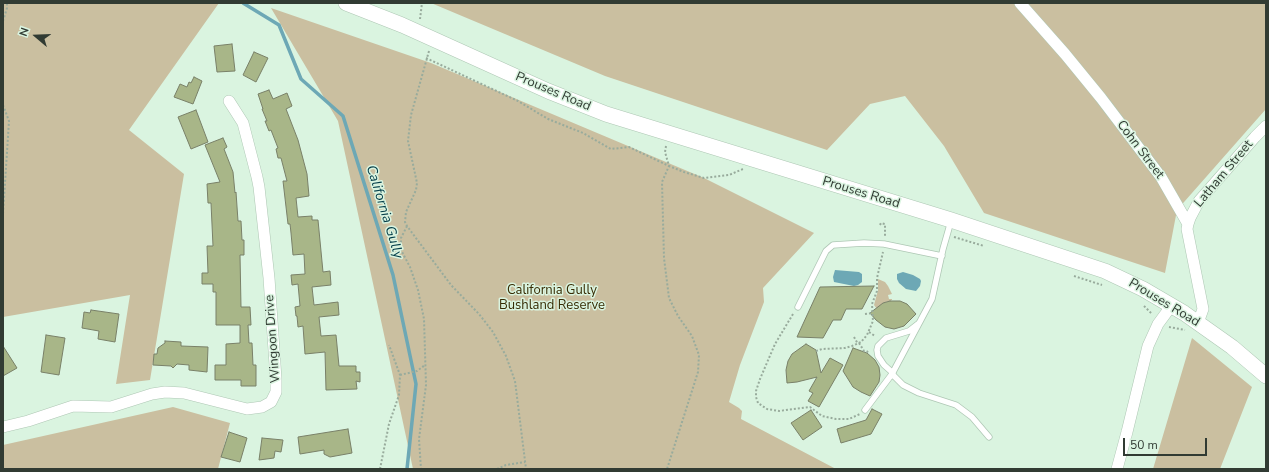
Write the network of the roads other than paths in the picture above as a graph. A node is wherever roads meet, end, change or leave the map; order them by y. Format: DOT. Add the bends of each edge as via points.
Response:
graph roads {
  1 [pos="346,3"];
  2 [pos="1020,3"];
  3 [pos="229,101"];
  4 [pos="1266,126"];
  5 [pos="951,220"];
  6 [pos="1188,224"];
  7 [pos="942,256"];
  8 [pos="1172,306"];
  9 [pos="798,307"];
  10 [pos="920,321"];
  11 [pos="1198,323"];
  12 [pos="892,374"];
  13 [pos="1266,376"];
  14 [pos="865,410"];
  15 [pos="3,427"];
  16 [pos="989,437"];
  17 [pos="1117,469"];
  1 -- 5 [label="street, Prouses Road" via="436,39 606,114"];
  2 -- 6 [label="street, Cohn Street" via="1101,98 1156,171"];
  3 -- 15 [label="street, Wingoon Drive" via="243,123 259,187 276,379 276,392 271,402 262,407 247,409 184,393 165,392 111,407 73,406"];
  4 -- 6 [label="street, Latham Street" via="1199,201"];
  5 -- 7 [label="lane"];
  5 -- 8 [label="street, Prouses Road" via="1105,271"];
  6 -- 11 [label="street, Cohn Street" via="1203,309"];
  7 -- 9 [label="lane" via="884,244 836,245 826,251"];
  7 -- 10 [label="lane" via="932,299"];
  8 -- 11 [label="street, Prouses Road"];
  8 -- 17 [label="street" via="1154,332 1148,346"];
  10 -- 12 [label="lane"];
  10 -- 12 [label="lane" via="911,330 886,338 878,346 878,356"];
  11 -- 13 [label="street, Prouses Road"];
  12 -- 14 [label="lane"];
  12 -- 16 [label="lane" via="903,385 919,393 956,405 972,417"];
}
